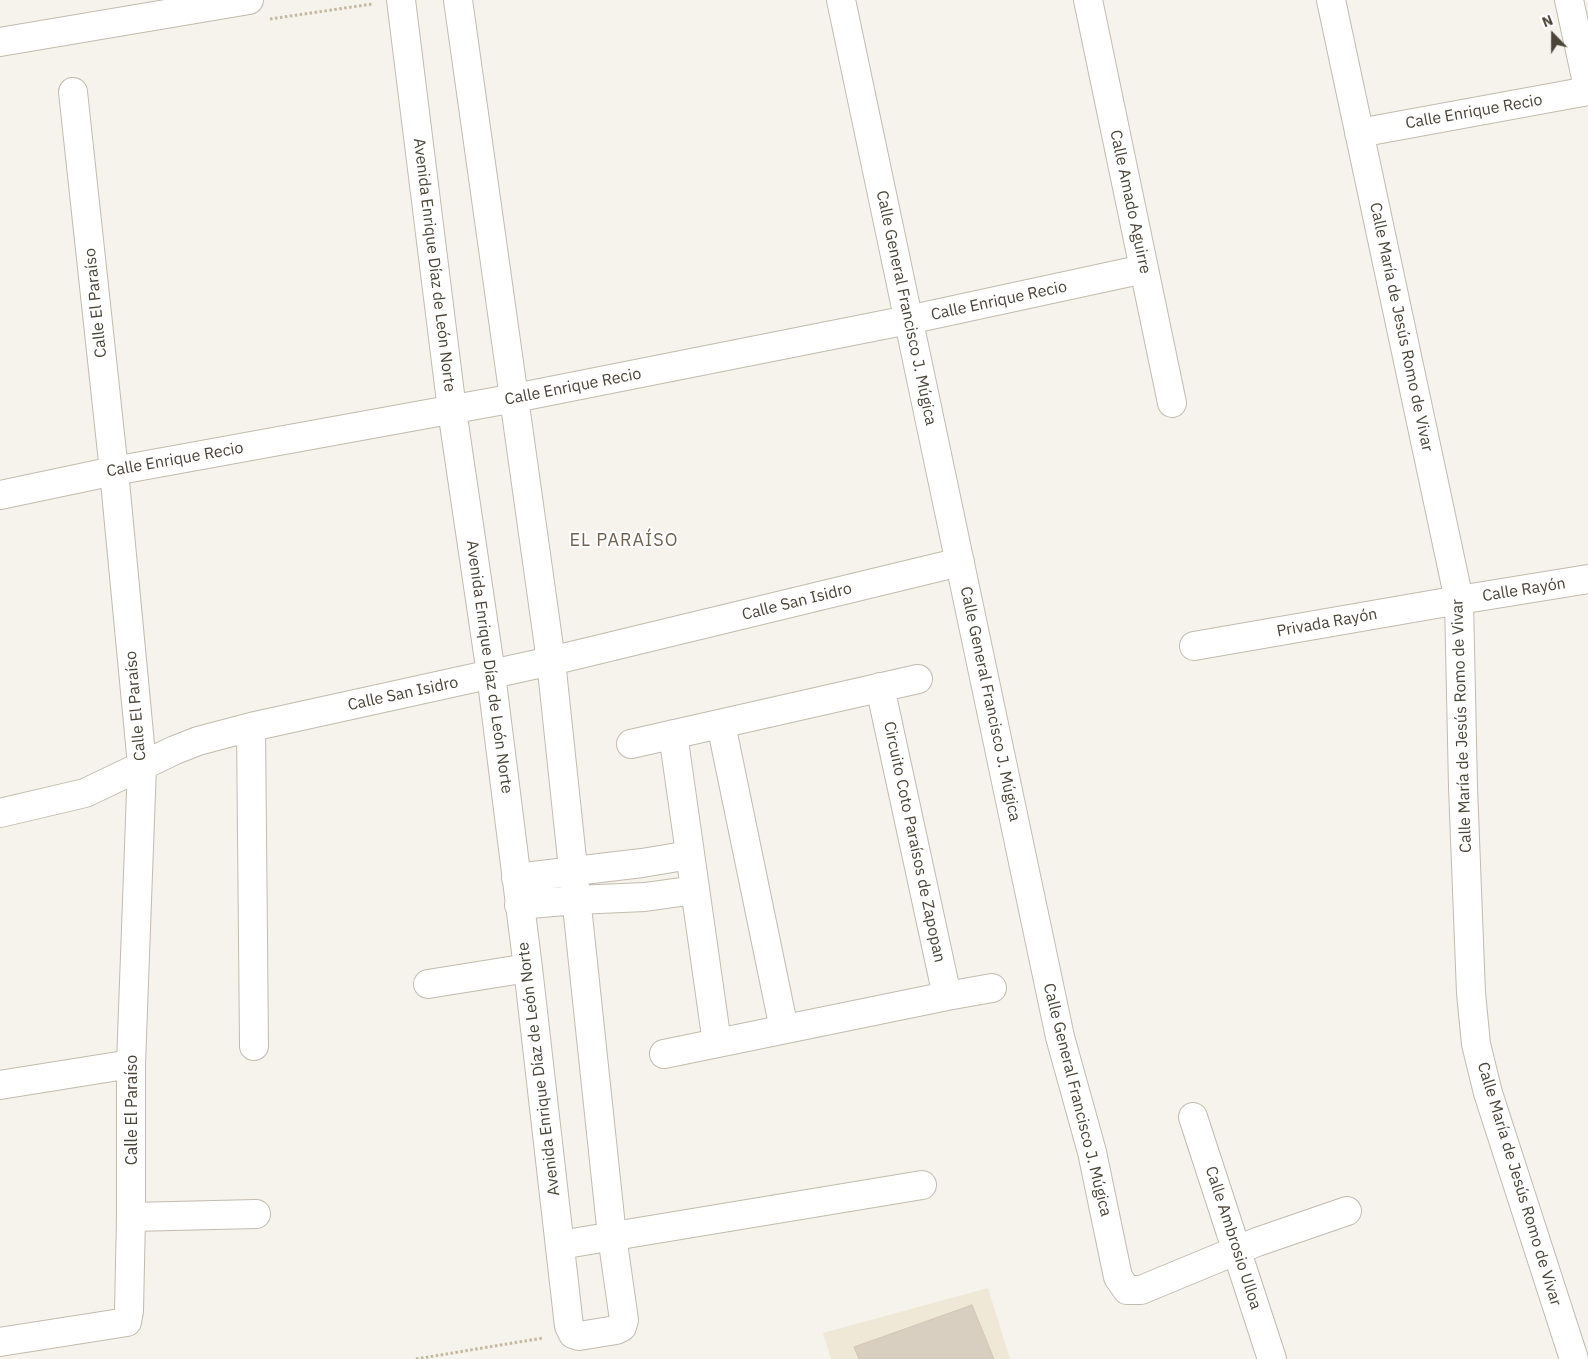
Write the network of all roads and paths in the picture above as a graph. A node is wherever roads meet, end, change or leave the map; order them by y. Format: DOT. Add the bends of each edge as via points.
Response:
graph roads {
  1 [pos="249,0"];
  2 [pos="401,0"];
  3 [pos="458,0"];
  4 [pos="841,0"];
  5 [pos="1088,0"];
  6 [pos="1331,0"];
  7 [pos="1569,0"];
  8 [pos="206,4"];
  9 [pos="0,42"];
  10 [pos="1588,87"];
  11 [pos="1588,91"];
  12 [pos="72,92"];
  13 [pos="1359,133"];
  14 [pos="1144,269"];
  15 [pos="908,320"];
  16 [pos="515,398"];
  17 [pos="1172,404"];
  18 [pos="452,410"];
  19 [pos="114,471"];
  20 [pos="0,495"];
  21 [pos="960,562"];
  22 [pos="1588,579"];
  23 [pos="1459,600"];
  24 [pos="1194,646"];
  25 [pos="551,661"];
  26 [pos="491,674"];
  27 [pos="918,679"];
  28 [pos="880,687"];
  29 [pos="721,724"];
  30 [pos="251,727"];
  31 [pos="673,734"];
  32 [pos="630,744"];
  33 [pos="142,765"];
  34 [pos="0,813"];
  35 [pos="690,855"];
  36 [pos="572,871"];
  37 [pos="516,878"];
  38 [pos="695,890"];
  39 [pos="576,900"];
  40 [pos="519,906"];
  41 [pos="528,968"];
  42 [pos="428,984"];
  43 [pos="992,988"];
  44 [pos="948,996"];
  45 [pos="784,1029"];
  46 [pos="716,1043"];
  47 [pos="254,1046"];
  48 [pos="664,1054"];
  49 [pos="131,1064"];
  50 [pos="0,1085"];
  51 [pos="1193,1117"];
  52 [pos="922,1185"];
  53 [pos="1347,1211"];
  54 [pos="256,1214"];
  55 [pos="131,1217"];
  56 [pos="612,1236"];
  57 [pos="560,1245"];
  58 [pos="1236,1251"];
  59 [pos="573,1334"];
  60 [pos="0,1342"];
  61 [pos="416,1359"];
  62 [pos="1272,1359"];
  63 [pos="1574,1359"];
  1 -- 8 [label="street"];
  2 -- 18 [label="street, Avenida Enrique Díaz de León Norte"];
  3 -- 16 [label="street"];
  4 -- 15 [label="street, Calle General Francisco J. Múgica"];
  5 -- 14 [label="street, Calle Amado Aguirre"];
  6 -- 13 [label="street, Calle María de Jesús Romo de Vivar"];
  7 -- 10 [label="street"];
  8 -- 9 [label="street"];
  11 -- 13 [label="street, Calle Enrique Recio"];
  12 -- 19 [label="street, Calle El Paraíso"];
  13 -- 23 [label="street, Calle María de Jesús Romo de Vivar"];
  14 -- 15 [label="street, Calle Enrique Recio"];
  14 -- 17 [label="street, Calle Amado Aguirre"];
  15 -- 16 [label="street, Calle Enrique Recio"];
  15 -- 21 [label="street, Calle General Francisco J. Múgica"];
  16 -- 18 [label="street, Calle Enrique Recio"];
  16 -- 25 [label="street"];
  18 -- 19 [label="street, Calle Enrique Recio"];
  18 -- 26 [label="street, Avenida Enrique Díaz de León Norte"];
  19 -- 20 [label="street, Calle Enrique Recio"];
  19 -- 33 [label="street, Calle El Paraíso"];
  21 -- 25 [label="street, Calle San Isidro"];
  21 -- 58 [label="street, Calle General Francisco J. Múgica" via="1060,1038 1092,1152 1118,1277 1127,1290 1141,1290"];
  22 -- 23 [label="street, Calle Rayón"];
  23 -- 24 [label="street, Privada Rayón"];
  23 -- 63 [label="street, Calle María de Jesús Romo de Vivar" via="1463,787 1476,1044 1488,1093"];
  25 -- 26 [label="street, Calle San Isidro"];
  25 -- 36 [label="street"];
  26 -- 30 [label="street, Calle San Isidro"];
  26 -- 37 [label="street, Avenida Enrique Díaz de León Norte"];
  27 -- 28 [label="street"];
  28 -- 29 [label="street"];
  28 -- 44 [label="street, Circuito Coto Paraísos de Zapopan"];
  29 -- 31 [label="street"];
  29 -- 45 [label="street"];
  30 -- 33 [label="street, Calle San Isidro" via="198,741"];
  30 -- 47 [label="street"];
  31 -- 32 [label="street"];
  31 -- 35 [label="street"];
  33 -- 34 [label="street, Calle San Isidro" via="85,793"];
  33 -- 49 [label="street, Calle El Paraíso"];
  35 -- 36 [label="street"];
  35 -- 38 [label="street"];
  36 -- 37 [label="street"];
  36 -- 39 [label="street"];
  37 -- 40 [label="street, Avenida Enrique Díaz de León Norte"];
  38 -- 39 [label="street" via="645,897"];
  38 -- 46 [label="street"];
  39 -- 40 [label="street"];
  39 -- 56 [label="street"];
  40 -- 41 [label="street, Avenida Enrique Díaz de León Norte"];
  41 -- 42 [label="street"];
  41 -- 57 [label="street, Avenida Enrique Díaz de León Norte"];
  43 -- 44 [label="street"];
  44 -- 45 [label="street"];
  45 -- 46 [label="street"];
  46 -- 48 [label="street"];
  49 -- 50 [label="street"];
  49 -- 55 [label="street, Calle El Paraíso"];
  51 -- 58 [label="street, Calle Ambrosio Ulloa"];
  52 -- 56 [label="street"];
  53 -- 58 [label="street"];
  54 -- 55 [label="street"];
  55 -- 60 [label="street, Calle El Paraíso" via="127,1322"];
  56 -- 57 [label="street"];
  56 -- 59 [label="street" via="624,1320 622,1326 616,1330 579,1336"];
  57 -- 59 [label="street, Avenida Enrique Díaz de León Norte" via="569,1326"];
  58 -- 62 [label="street, Calle Ambrosio Ulloa"];
  59 -- 61 [label="path"];
}
